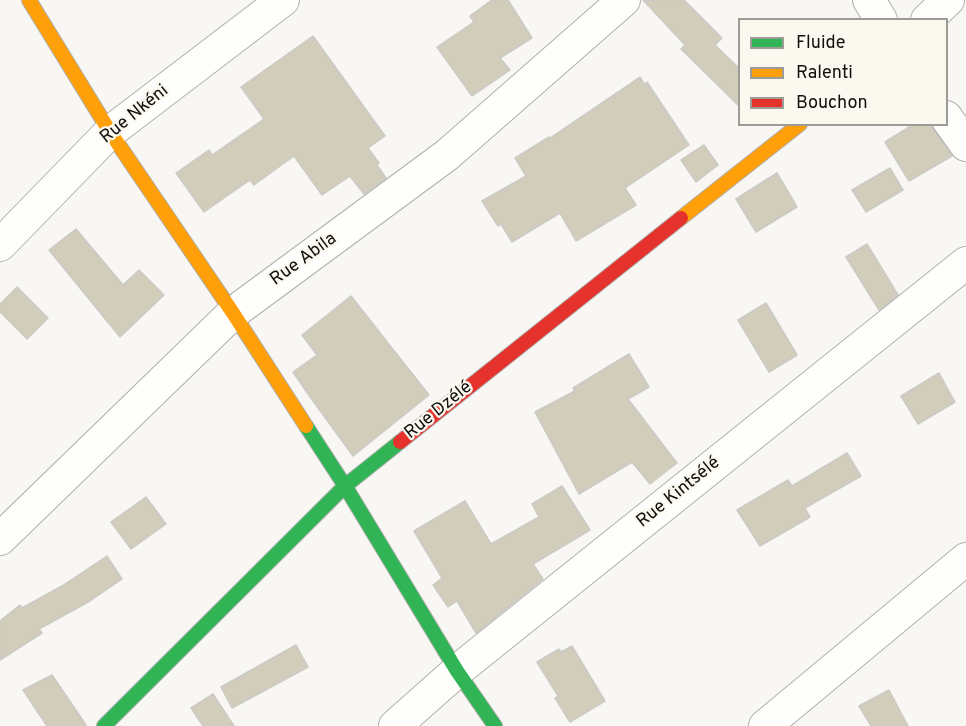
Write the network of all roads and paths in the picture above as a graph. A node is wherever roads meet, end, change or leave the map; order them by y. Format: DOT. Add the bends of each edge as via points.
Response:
graph roads {
  1 [pos="29,0"];
  2 [pos="283,0"];
  3 [pos="624,0"];
  4 [pos="869,0"];
  5 [pos="948,0"];
  6 [pos="880,18"];
  7 [pos="929,18"];
  8 [pos="948,120"];
  9 [pos="797,126"];
  10 [pos="110,132"];
  11 [pos="966,145"];
  12 [pos="0,245"];
  13 [pos="966,263"];
  14 [pos="233,313"];
  15 [pos="345,486"];
  16 [pos="0,539"];
  17 [pos="966,558"];
  18 [pos="457,671"];
  19 [pos="104,726"];
  20 [pos="395,726"];
  21 [pos="495,726"];
  22 [pos="765,726"];
  1 -- 10 [label="street"];
  2 -- 10 [label="street, Rue Nkéni"];
  3 -- 14 [label="street, Rue Abila" via="447,155"];
  4 -- 6 [label="street"];
  5 -- 7 [label="street"];
  8 -- 11 [label="street"];
  9 -- 15 [label="street, Rue Dzélé"];
  10 -- 12 [label="street, Rue Nkéni"];
  10 -- 14 [label="street"];
  13 -- 18 [label="street, Rue Kintsélé"];
  14 -- 15 [label="street"];
  14 -- 16 [label="street, Rue Abila"];
  15 -- 18 [label="street"];
  15 -- 19 [label="street, Rue Dzélé"];
  17 -- 22 [label="street"];
  18 -- 20 [label="street, Rue Kintsélé"];
  18 -- 21 [label="street"];
}
